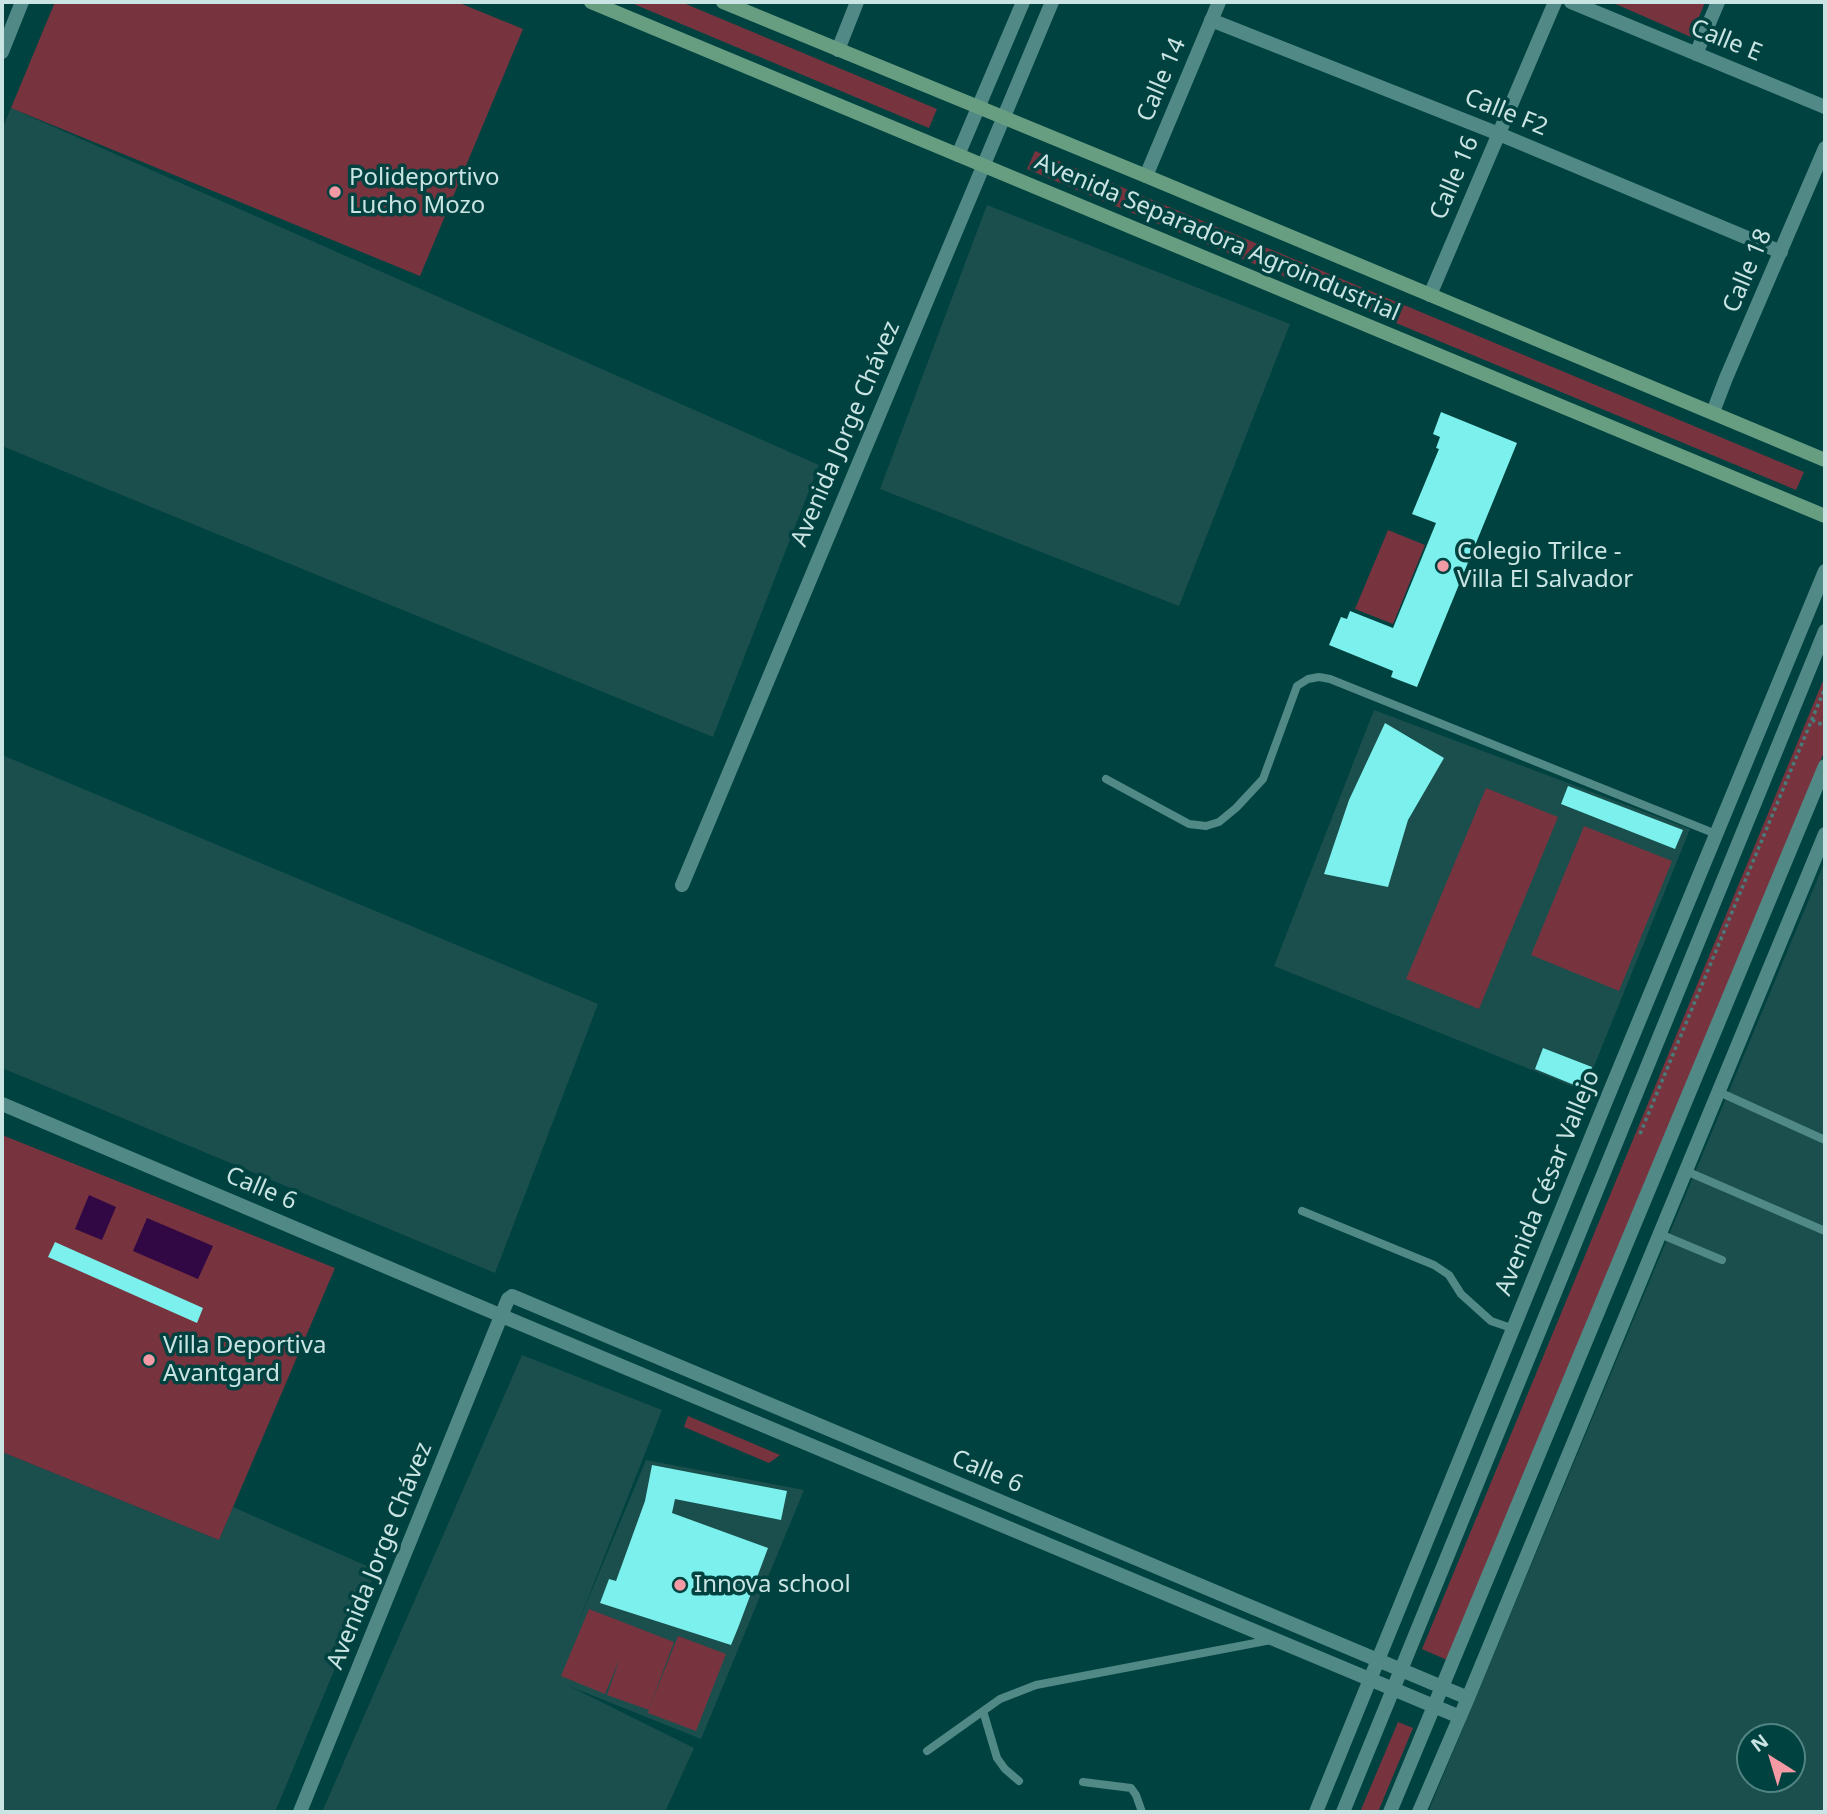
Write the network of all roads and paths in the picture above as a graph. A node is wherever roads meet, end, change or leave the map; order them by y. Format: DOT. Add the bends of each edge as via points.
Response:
graph roads {
  1 [pos="22,2"];
  2 [pos="591,2"];
  3 [pos="723,2"];
  4 [pos="857,2"];
  5 [pos="1023,2"];
  6 [pos="1052,2"];
  7 [pos="1219,2"];
  8 [pos="1555,2"];
  9 [pos="1571,2"];
  10 [pos="1718,2"];
  11 [pos="1211,20"];
  12 [pos="838,50"];
  13 [pos="2,52"];
  14 [pos="1696,54"];
  15 [pos="979,107"];
  16 [pos="1825,107"];
  17 [pos="1003,118"];
  18 [pos="1499,134"];
  19 [pos="1825,148"];
  20 [pos="958,155"];
  21 [pos="984,165"];
  22 [pos="1146,176"];
  23 [pos="1781,252"];
  24 [pos="1430,295"];
  25 [pos="1713,412"];
  26 [pos="1825,460"];
  27 [pos="1825,516"];
  28 [pos="1825,571"];
  29 [pos="1825,631"];
  30 [pos="1812,720"];
  31 [pos="1825,726"];
  32 [pos="1825,766"];
  33 [pos="1106,779"];
  34 [pos="1716,834"];
  35 [pos="1825,834"];
  36 [pos="682,885"];
  37 [pos="1719,1091"];
  38 [pos="2,1104"];
  39 [pos="1825,1140"];
  40 [pos="1686,1171"];
  41 [pos="1302,1211"];
  42 [pos="1825,1231"];
  43 [pos="1660,1234"];
  44 [pos="1721,1260"];
  45 [pos="502,1316"];
  46 [pos="1514,1329"];
  47 [pos="645,1353"];
  48 [pos="636,1373"];
  49 [pos="929,1472"];
  50 [pos="920,1492"];
  51 [pos="1107,1547"];
  52 [pos="1099,1566"];
  53 [pos="1251,1607"];
  54 [pos="1243,1627"];
  55 [pos="1320,1636"];
  56 [pos="1274,1640"];
  57 [pos="1313,1656"];
  58 [pos="1379,1661"];
  59 [pos="1401,1670"];
  60 [pos="1371,1680"];
  61 [pos="1443,1688"];
  62 [pos="1393,1690"];
  63 [pos="1468,1698"];
  64 [pos="1435,1707"];
  65 [pos="983,1711"];
  66 [pos="1460,1717"];
  67 [pos="927,1751"];
  68 [pos="1019,1781"];
  69 [pos="1083,1782"];
  70 [pos="300,1812"];
  71 [pos="1142,1812"];
  72 [pos="1316,1812"];
  73 [pos="1343,1812"];
  74 [pos="1390,1812"];
  75 [pos="1419,1812"];
  1 -- 13 [label="street"];
  2 -- 20 [label="street, Avenida Separadora Agroindustrial"];
  3 -- 12 [label="street, Avenida Separadora Agroindustrial"];
  4 -- 12 [label="street"];
  5 -- 15 [label="street"];
  6 -- 17 [label="street, Avenida Jorge Chávez"];
  7 -- 11 [label="street, Calle 14"];
  8 -- 18 [label="street, Calle 16"];
  9 -- 14 [label="street, Calle E"];
  10 -- 14 [label="street"];
  11 -- 18 [label="street, Calle F2"];
  11 -- 22 [label="street, Calle 14"];
  12 -- 15 [label="street, Avenida Separadora Agroindustrial"];
  14 -- 16 [label="street, Calle E"];
  15 -- 17 [label="street, Avenida Separadora Agroindustrial"];
  15 -- 20 [label="street"];
  17 -- 21 [label="street, Avenida Jorge Chávez"];
  17 -- 22 [label="street, Avenida Separadora Agroindustrial"];
  18 -- 23 [label="street, Calle F2"];
  18 -- 24 [label="street, Calle 16"];
  19 -- 23 [label="street, Calle 18"];
  20 -- 21 [label="street, Avenida Separadora Agroindustrial"];
  21 -- 27 [label="street, Avenida Separadora Agroindustrial"];
  21 -- 36 [label="street, Avenida Jorge Chávez"];
  22 -- 24 [label="street, Avenida Separadora Agroindustrial"];
  23 -- 25 [label="street, Calle 18"];
  24 -- 25 [label="street, Avenida Separadora Agroindustrial"];
  25 -- 26 [label="street, Avenida Separadora Agroindustrial"];
  28 -- 34 [label="street, Avenida César Vallejo"];
  29 -- 59 [label="street, Avenida César Vallejo"];
  30 -- 31 [label="path"];
  32 -- 61 [label="street"];
  33 -- 34 [label="lane" via="1189,824 1206,826 1219,821 1263,779 1297,686 1319,677"];
  34 -- 46 [label="street, Avenida César Vallejo"];
  35 -- 37 [label="street"];
  37 -- 39 [label="lane"];
  37 -- 40 [label="street"];
  38 -- 45 [label="street, Calle 6"];
  40 -- 42 [label="lane"];
  40 -- 43 [label="street"];
  41 -- 46 [label="lane" via="1434,1265 1491,1321"];
  43 -- 44 [label="lane"];
  43 -- 63 [label="street"];
  45 -- 47 [label="street, Calle 6" via="513,1296"];
  45 -- 48 [label="street, Calle 6"];
  45 -- 70 [label="street, Avenida Jorge Chávez"];
  46 -- 58 [label="street, Avenida César Vallejo"];
  47 -- 48 [label="street"];
  47 -- 49 [label="street, Calle 6"];
  48 -- 50 [label="street, Calle 6"];
  49 -- 50 [label="street"];
  49 -- 51 [label="street, Calle 6"];
  50 -- 52 [label="street, Calle 6"];
  51 -- 52 [label="street"];
  51 -- 53 [label="street, Calle 6"];
  52 -- 54 [label="street, Calle 6"];
  53 -- 54 [label="street"];
  53 -- 55 [label="street, Calle 6"];
  54 -- 56 [label="street, Calle 6"];
  55 -- 57 [label="street"];
  55 -- 58 [label="street, Calle 6"];
  56 -- 57 [label="street, Calle 6"];
  56 -- 65 [label="lane" via="1036,1685"];
  57 -- 60 [label="street, Calle 6"];
  58 -- 59 [label="street, Calle 6"];
  58 -- 60 [label="street, Avenida César Vallejo"];
  59 -- 61 [label="street, Calle 6"];
  59 -- 62 [label="street, Avenida César Vallejo"];
  60 -- 62 [label="street, Calle 6"];
  60 -- 72 [label="street, Avenida César Vallejo"];
  61 -- 63 [label="street, Calle 6"];
  61 -- 64 [label="street"];
  62 -- 64 [label="street, Calle 6"];
  62 -- 73 [label="street, Avenida César Vallejo"];
  63 -- 66 [label="street"];
  64 -- 66 [label="street, Calle 6"];
  64 -- 74 [label="street"];
  65 -- 67 [label="lane"];
  65 -- 68 [label="lane" via="996,1758"];
  66 -- 75 [label="street"];
  69 -- 71 [label="lane" via="1131,1788"];
}
